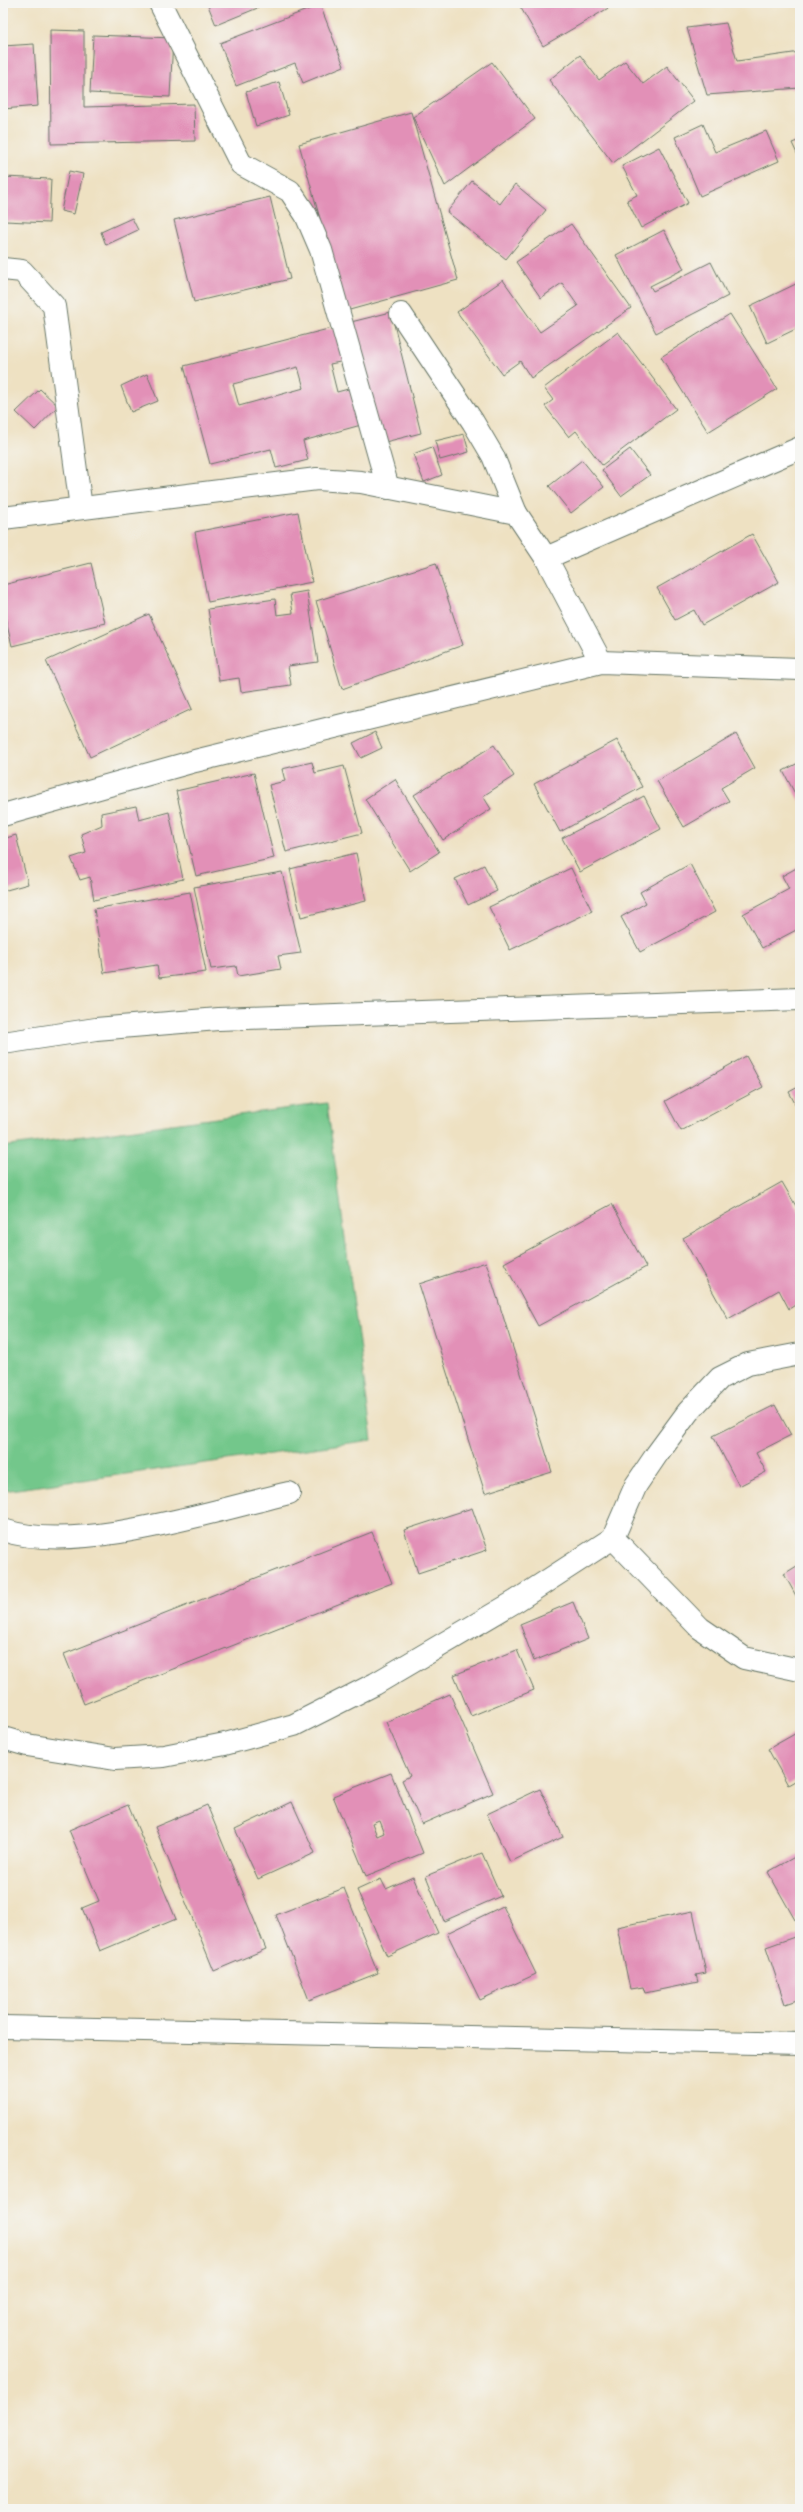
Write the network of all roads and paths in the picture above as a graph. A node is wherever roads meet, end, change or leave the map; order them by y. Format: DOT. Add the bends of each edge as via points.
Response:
graph roads {
  1 [pos="160,3"];
  2 [pos="3,269"];
  3 [pos="401,314"];
  4 [pos="800,448"];
  5 [pos="388,488"];
  6 [pos="81,508"];
  7 [pos="516,513"];
  8 [pos="3,518"];
  9 [pos="546,558"];
  10 [pos="601,662"];
  11 [pos="800,669"];
  12 [pos="3,814"];
  13 [pos="800,999"];
  14 [pos="3,1043"];
  15 [pos="800,1354"];
  16 [pos="289,1493"];
  17 [pos="3,1530"];
  18 [pos="614,1538"];
  19 [pos="800,1670"];
  20 [pos="3,1738"];
  21 [pos="3,2027"];
  22 [pos="800,2044"];
  1 -- 5 [label="street" via="240,164 290,191 306,214 321,250"];
  2 -- 6 [label="street" via="22,271 54,306"];
  3 -- 7 [label="street" via="493,456"];
  4 -- 9 [label="street"];
  5 -- 6 [label="street" via="361,482 317,479"];
  5 -- 7 [label="street"];
  6 -- 8 [label="street"];
  7 -- 9 [label="street"];
  9 -- 10 [label="street"];
  10 -- 11 [label="street"];
  10 -- 12 [label="street" via="195,761"];
  13 -- 14 [label="street" via="218,1019 96,1029"];
  15 -- 18 [label="street" via="748,1364 720,1378 688,1412 656,1454 636,1485"];
  16 -- 17 [label="street" via="126,1531 67,1538 17,1535"];
  18 -- 19 [label="street" via="700,1628 744,1658"];
  18 -- 20 [label="street" via="516,1601 388,1676 294,1725 164,1756 116,1759 41,1748"];
  21 -- 22 [label="street"];
}
